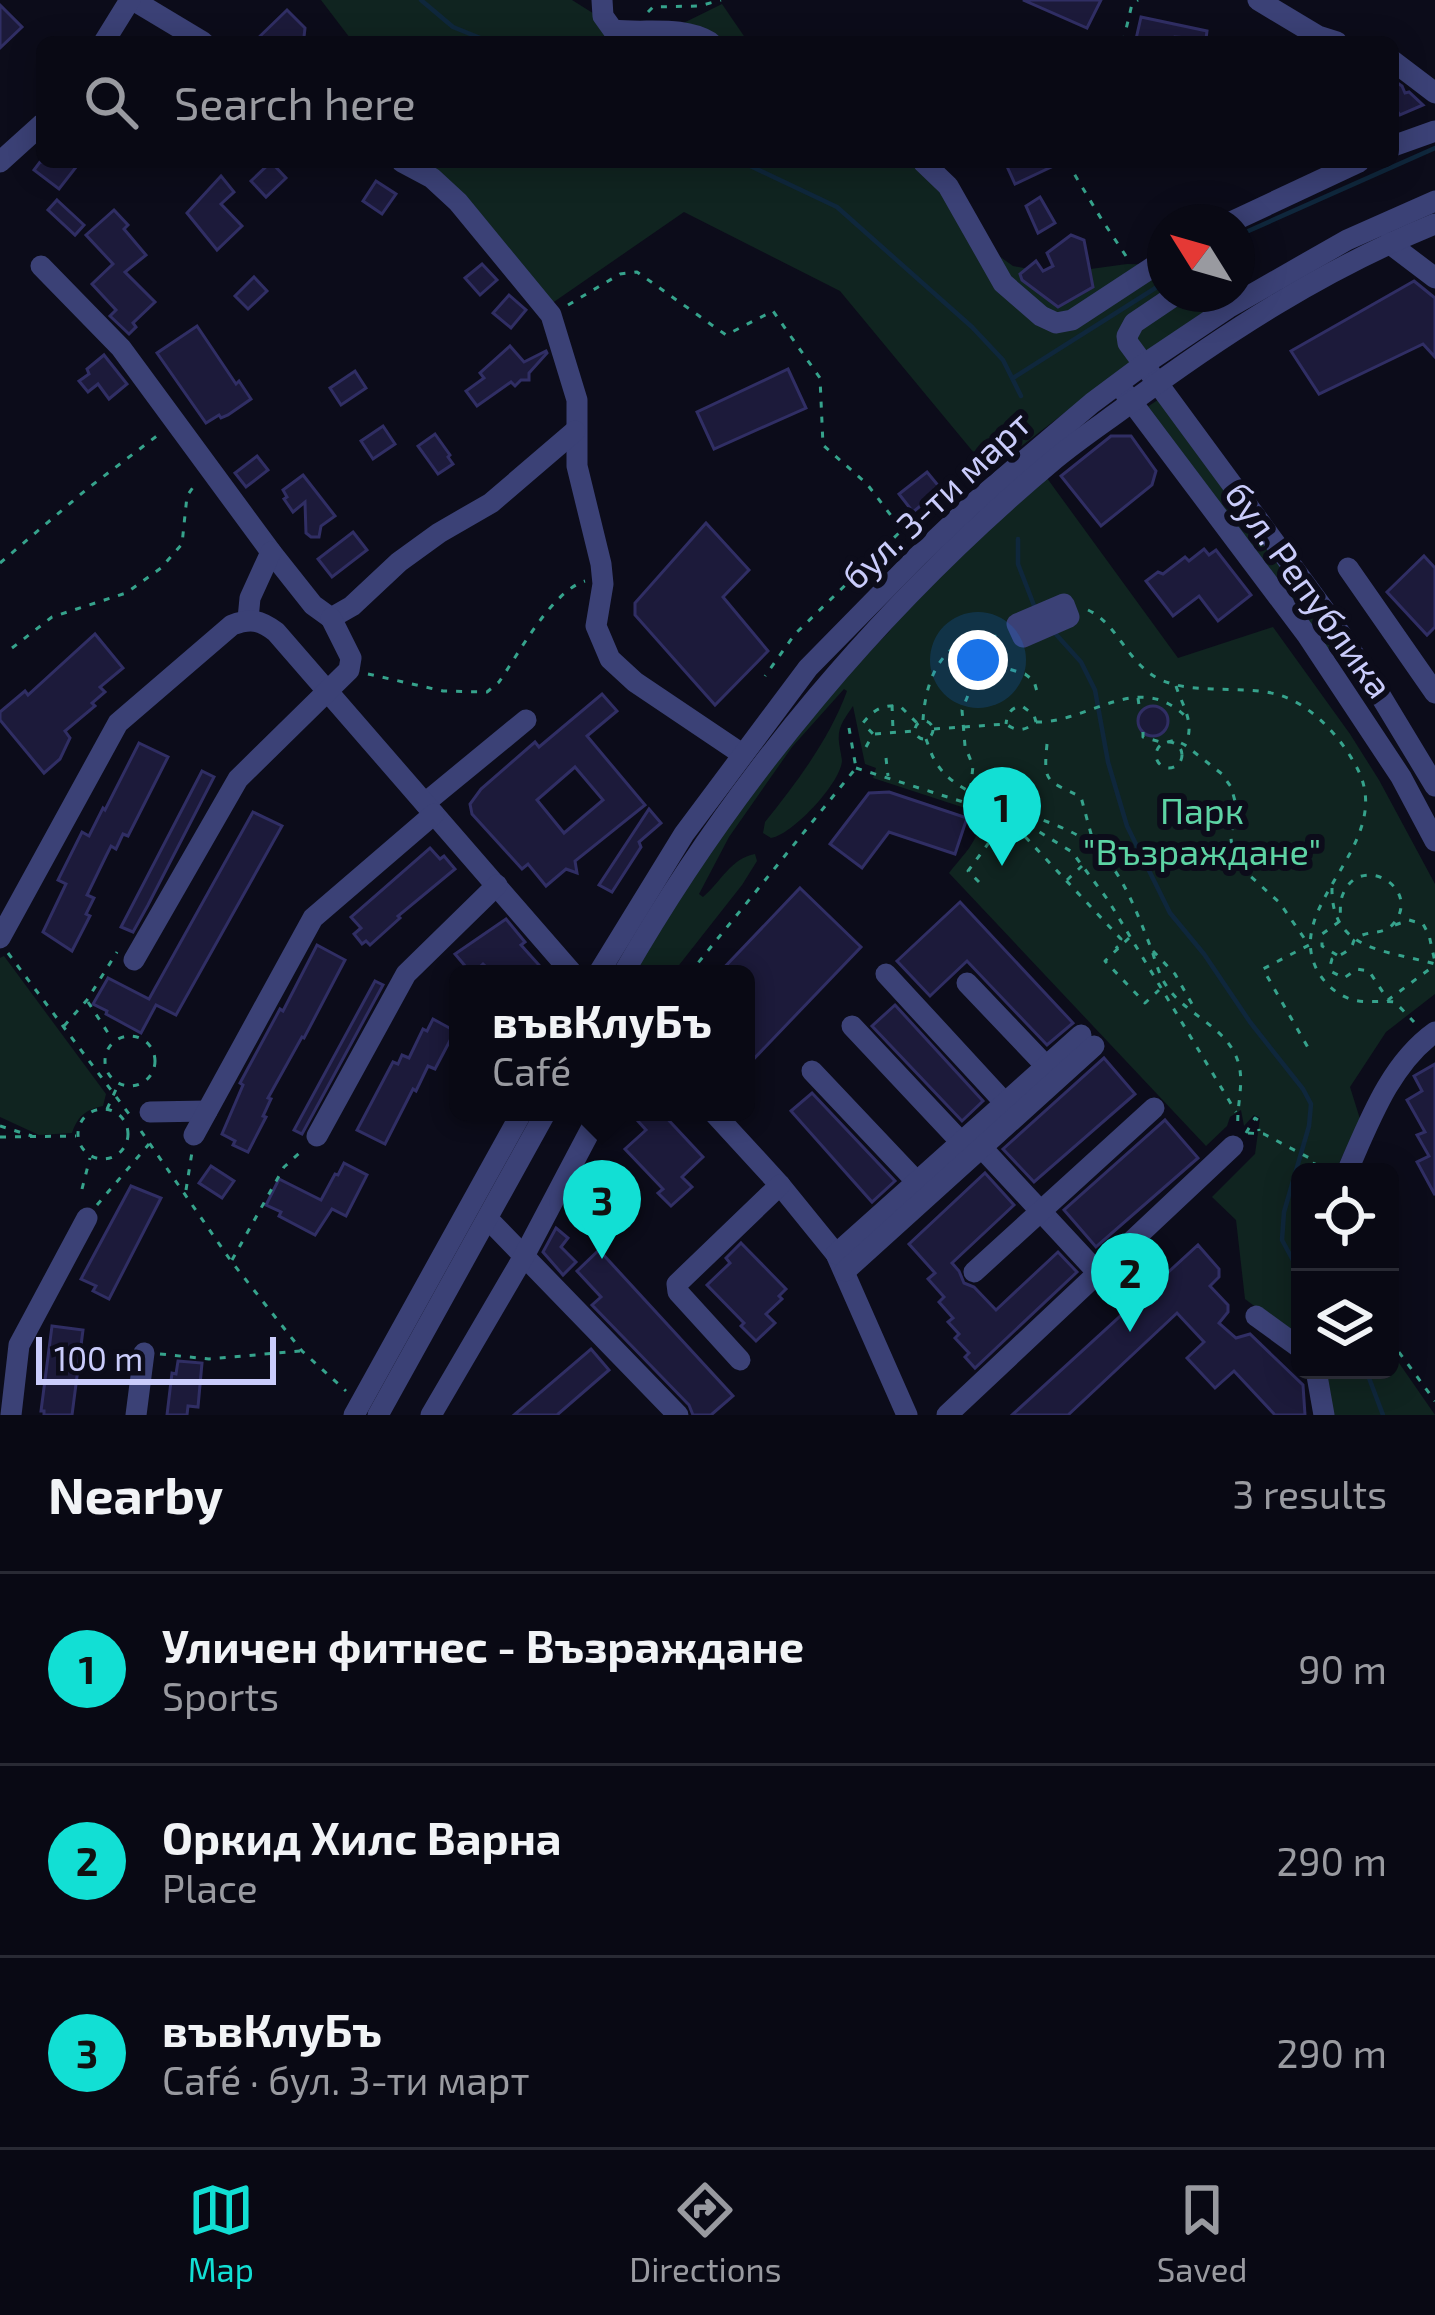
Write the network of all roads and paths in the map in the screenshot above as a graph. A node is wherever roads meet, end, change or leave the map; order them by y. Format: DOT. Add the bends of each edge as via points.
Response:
graph roads {
  1 [pos="131,0"];
  2 [pos="602,0"];
  3 [pos="722,0"];
  4 [pos="1138,0"];
  5 [pos="1258,0"];
  6 [pos="1280,0"];
  7 [pos="640,34"];
  8 [pos="108,36"];
  9 [pos="193,36"];
  10 [pos="697,36"];
  11 [pos="1124,36"];
  12 [pos="1323,36"];
  13 [pos="1324,36"];
  14 [pos="1399,66"];
  15 [pos="1435,93"];
  16 [pos="36,129"];
  17 [pos="0,162"];
  18 [pos="413,168"];
  19 [pos="928,168"];
  20 [pos="1071,168"];
  21 [pos="1336,168"];
  22 [pos="1435,201"];
  23 [pos="1255,210"];
  24 [pos="1435,224"];
  25 [pos="1389,243"];
  26 [pos="41,266"];
  27 [pos="1147,271"];
  28 [pos="1140,275"];
  29 [pos="1434,276"];
  30 [pos="1255,286"];
  31 [pos="1152,312"];
  32 [pos="1213,312"];
  33 [pos="551,315"];
  34 [pos="1150,374"];
  35 [pos="1117,384"];
  36 [pos="1132,402"];
  37 [pos="176,421"];
  38 [pos="575,431"];
  39 [pos="214,472"];
  40 [pos="272,552"];
  41 [pos="0,563"];
  42 [pos="1348,568"];
  43 [pos="603,584"];
  44 [pos="1066,611"];
  45 [pos="331,618"];
  46 [pos="248,619"];
  47 [pos="1020,631"];
  48 [pos="12,648"];
  49 [pos="349,670"];
  50 [pos="765,676"];
  51 [pos="1176,686"];
  52 [pos="329,692"];
  53 [pos="1435,693"];
  54 [pos="1039,695"];
  55 [pos="1138,696"];
  56 [pos="892,705"];
  57 [pos="1140,712"];
  58 [pos="1189,719"];
  59 [pos="526,721"];
  60 [pos="920,722"];
  61 [pos="1036,722"];
  62 [pos="1006,724"];
  63 [pos="849,728"];
  64 [pos="934,729"];
  65 [pos="962,729"];
  66 [pos="915,730"];
  67 [pos="893,732"];
  68 [pos="1143,732"];
  69 [pos="873,734"];
  70 [pos="1160,734"];
  71 [pos="926,739"];
  72 [pos="1163,743"];
  73 [pos="1046,744"];
  74 [pos="1185,745"];
  75 [pos="866,746"];
  76 [pos="742,754"];
  77 [pos="886,758"];
  78 [pos="1429,760"];
  79 [pos="856,767"];
  80 [pos="888,778"];
  81 [pos="1401,778"];
  82 [pos="1435,786"];
  83 [pos="971,793"];
  84 [pos="969,803"];
  85 [pos="430,809"];
  86 [pos="1018,823"];
  87 [pos="1435,841"];
  88 [pos="1095,847"];
  89 [pos="1084,864"];
  90 [pos="1066,881"];
  91 [pos="979,883"];
  92 [pos="496,885"];
  93 [pos="1332,886"];
  94 [pos="1108,900"];
  95 [pos="1096,913"];
  96 [pos="1338,924"];
  97 [pos="1392,926"];
  98 [pos="1131,937"];
  99 [pos="0,940"];
  100 [pos="1355,940"];
  101 [pos="1310,945"];
  102 [pos="1118,949"];
  103 [pos="1152,950"];
  104 [pos="1337,955"];
  105 [pos="134,960"];
  106 [pos="1435,964"];
  107 [pos="565,965"];
  108 [pos="604,965"];
  109 [pos="629,965"];
  110 [pos="696,965"];
  111 [pos="886,974"];
  112 [pos="967,983"];
  113 [pos="1162,987"];
  114 [pos="87,1000"];
  115 [pos="1388,1000"];
  116 [pos="1408,1014"];
  117 [pos="1198,1015"];
  118 [pos="64,1026"];
  119 [pos="852,1026"];
  120 [pos="1435,1032"];
  121 [pos="114,1041"];
  122 [pos="1310,1051"];
  123 [pos="1046,1066"];
  124 [pos="812,1070"];
  125 [pos="119,1084"];
  126 [pos="113,1093"];
  127 [pos="1005,1103"];
  128 [pos="1154,1108"];
  129 [pos="107,1109"];
  130 [pos="150,1112"];
  131 [pos="207,1112"];
  132 [pos="517,1121"];
  133 [pos="541,1121"];
  134 [pos="595,1121"];
  135 [pos="721,1121"];
  136 [pos="0,1126"];
  137 [pos="1258,1132"];
  138 [pos="194,1135"];
  139 [pos="78,1136"];
  140 [pos="317,1136"];
  141 [pos="0,1137"];
  142 [pos="39,1138"];
  143 [pos="1242,1138"];
  144 [pos="150,1143"];
  145 [pos="971,1145"];
  146 [pos="91,1156"];
  147 [pos="1314,1163"];
  148 [pos="1352,1163"];
  149 [pos="917,1182"];
  150 [pos="780,1185"];
  151 [pos="82,1190"];
  152 [pos="186,1192"];
  153 [pos="1041,1211"];
  154 [pos="87,1218"];
  155 [pos="488,1219"];
  156 [pos="524,1256"];
  157 [pos="231,1261"];
  158 [pos="840,1263"];
  159 [pos="974,1272"];
  160 [pos="1098,1273"];
  161 [pos="1256,1316"];
  162 [pos="1291,1341"];
  163 [pos="302,1351"];
  164 [pos="144,1352"];
  165 [pos="1399,1352"];
  166 [pos="740,1360"];
  167 [pos="1318,1379"];
  168 [pos="1435,1401"];
  169 [pos="364,1412"];
  170 [pos="11,1415"];
  171 [pos="136,1415"];
  172 [pos="431,1415"];
  173 [pos="678,1415"];
  174 [pos="907,1415"];
  175 [pos="947,1415"];
  176 [pos="1324,1415"];
  1 -- 8 [label="street"];
  1 -- 9 [label="street"];
  2 -- 7 [label="street" via="613,30"];
  3 -- 7 [label="path" via="653,7"];
  4 -- 11 [label="path"];
  5 -- 12 [label="street"];
  6 -- 13 [label="street"];
  7 -- 10 [label="street"];
  14 -- 15 [label="street"];
  16 -- 17 [label="street"];
  18 -- 33 [label="street" via="458,202"];
  19 -- 28 [label="street" via="948,186 1003,283 1041,316 1072,320"];
  20 -- 28 [label="path"];
  21 -- 23 [label="street"];
  22 -- 30 [label="street, бул. 3-ти март"];
  24 -- 25 [label="street, бул. 3-ти март"];
  25 -- 29 [label="street"];
  25 -- 34 [label="street, бул. 3-ти март"];
  26 -- 37 [label="street" via="122,348"];
  27 -- 28 [label="street"];
  31 -- 34 [label="street" via="1126,336"];
  32 -- 34 [label="street, бул. 3-ти март"];
  33 -- 38 [label="street" via="577,400"];
  33 -- 50 [label="path" via="637,272 726,335 772,310 820,378 823,446 867,484 902,530 795,634"];
  34 -- 35 [label="street, бул. 3-ти март"];
  34 -- 36 [label="street, бул. 3-ти март"];
  34 -- 78 [label="street, бул. Република"];
  35 -- 36 [label="street, бул. Република"];
  35 -- 76 [label="street, бул. 3-ти март" via="916,556 808,668"];
  36 -- 81 [label="street, бул. Република" via="1307,634"];
  36 -- 109 [label="street, бул. 3-ти март" via="991,515 869,637 754,774"];
  37 -- 39 [label="street"];
  37 -- 41 [label="path"];
  38 -- 43 [label="street"];
  38 -- 45 [label="street" via="491,503"];
  39 -- 40 [label="street"];
  39 -- 48 [label="path" via="187,496 182,544 160,568 126,593 52,617"];
  40 -- 45 [label="street"];
  40 -- 46 [label="street"];
  42 -- 53 [label="street"];
  43 -- 49 [label="path" via="569,587 487,692"];
  43 -- 76 [label="street" via="596,626 610,658"];
  44 -- 47 [label="street" via="1069,617 1023,637"];
  44 -- 51 [label="path" via="1096,614 1136,662"];
  45 -- 49 [label="street"];
  46 -- 52 [label="street" via="276,632"];
  46 -- 99 [label="street" via="118,723"];
  47 -- 60 [label="path" via="952,649 924,694"];
  49 -- 52 [label="street"];
  51 -- 58 [label="path"];
  51 -- 93 [label="path" via="1274,694 1308,710 1342,745 1366,796 1364,822"];
  52 -- 85 [label="street"];
  52 -- 105 [label="street" via="238,779"];
  54 -- 65 [label="path" via="1025,674 988,674 971,688"];
  55 -- 57 [label="path"];
  55 -- 58 [label="path"];
  55 -- 61 [label="path"];
  56 -- 60 [label="path"];
  56 -- 67 [label="path"];
  56 -- 69 [label="path" via="863,724"];
  58 -- 74 [label="path"];
  59 -- 85 [label="street"];
  60 -- 64 [label="path"];
  60 -- 66 [label="path"];
  61 -- 62 [label="path" via="1022,730"];
  61 -- 62 [label="path" via="1022,706"];
  62 -- 65 [label="path"];
  63 -- 79 [label="path"];
  64 -- 65 [label="path"];
  64 -- 71 [label="path"];
  65 -- 83 [label="path"];
  66 -- 67 [label="path"];
  66 -- 71 [label="path"];
  67 -- 69 [label="path"];
  68 -- 72 [label="path"];
  69 -- 75 [label="path"];
  70 -- 72 [label="path"];
  71 -- 83 [label="path" via="935,763"];
  72 -- 72 [label="path" via="1157,760 1175,766 1179,748"];
  72 -- 74 [label="path"];
  73 -- 88 [label="path" via="1046,775 1081,797"];
  74 -- 101 [label="path" via="1231,787 1239,866"];
  76 -- 108 [label="street, бул. 3-ти март"];
  77 -- 80 [label="path"];
  78 -- 81 [label="street"];
  78 -- 82 [label="street, бул. Република"];
  79 -- 80 [label="path"];
  79 -- 110 [label="path"];
  80 -- 84 [label="path"];
  81 -- 87 [label="street, бул. Република"];
  83 -- 84 [label="path"];
  83 -- 88 [label="path"];
  84 -- 86 [label="path"];
  85 -- 92 [label="street"];
  85 -- 131 [label="street" via="313,918"];
  86 -- 89 [label="path"];
  86 -- 90 [label="path"];
  86 -- 91 [label="path" via="1002,844 993,837 968,871"];
  88 -- 103 [label="path"];
  89 -- 90 [label="path"];
  89 -- 94 [label="path"];
  90 -- 95 [label="path"];
  92 -- 107 [label="street"];
  92 -- 140 [label="street" via="406,974"];
  93 -- 96 [label="path"];
  93 -- 101 [label="path"];
  94 -- 95 [label="path"];
  94 -- 98 [label="path"];
  95 -- 102 [label="path" via="1121,939"];
  96 -- 97 [label="path" via="1346,886 1376,874 1401,899"];
  96 -- 100 [label="path"];
  96 -- 104 [label="path" via="1320,940"];
  97 -- 100 [label="path"];
  97 -- 106 [label="path" via="1423,924"];
  98 -- 102 [label="path"];
  98 -- 113 [label="path"];
  99 -- 118 [label="path"];
  100 -- 104 [label="path"];
  100 -- 106 [label="path"];
  101 -- 115 [label="path" via="1320,977 1335,991 1354,1001"];
  101 -- 122 [label="path" via="1263,969"];
  102 -- 113 [label="path" via="1105,961 1145,1003"];
  103 -- 113 [label="path"];
  103 -- 117 [label="path"];
  104 -- 115 [label="path" via="1330,966 1337,977 1364,968"];
  105 -- 114 [label="path" via="117,951"];
  106 -- 115 [label="path"];
  111 -- 127 [label="street"];
  112 -- 123 [label="street"];
  113 -- 117 [label="path"];
  113 -- 117 [label="path" via="1237,1113 1237,1057"];
  114 -- 118 [label="path"];
  114 -- 121 [label="path"];
  115 -- 116 [label="path"];
  118 -- 126 [label="path"];
  119 -- 145 [label="street"];
  120 -- 148 [label="street" via="1395,1072"];
  121 -- 125 [label="path" via="105,1064"];
  121 -- 125 [label="path" via="137,1037 154,1053 143,1082"];
  123 -- 127 [label="street"];
  123 -- 145 [label="street" via="1087,1041"];
  124 -- 149 [label="street"];
  125 -- 126 [label="path"];
  126 -- 129 [label="path"];
  126 -- 144 [label="path"];
  127 -- 145 [label="street"];
  128 -- 153 [label="street"];
  129 -- 139 [label="path" via="86,1116"];
  129 -- 146 [label="path" via="126,1123 128,1139 114,1157"];
  130 -- 131 [label="street"];
  131 -- 138 [label="street"];
  132 -- 169 [label="street"];
  133 -- 155 [label="street"];
  134 -- 156 [label="street"];
  135 -- 150 [label="street"];
  136 -- 142 [label="path"];
  137 -- 143 [label="path"];
  137 -- 143 [label="path" via="1255,1118"];
  137 -- 147 [label="path"];
  138 -- 152 [label="path"];
  139 -- 142 [label="path"];
  139 -- 146 [label="path"];
  140 -- 157 [label="path" via="284,1167"];
  141 -- 142 [label="path"];
  143 -- 160 [label="street"];
  144 -- 152 [label="path"];
  144 -- 154 [label="path"];
  145 -- 149 [label="street"];
  145 -- 153 [label="street"];
  145 -- 158 [label="street"];
  146 -- 151 [label="path"];
  149 -- 158 [label="street"];
  150 -- 158 [label="street"];
  150 -- 166 [label="street" via="677,1284"];
  152 -- 157 [label="path"];
  153 -- 159 [label="street"];
  153 -- 160 [label="street"];
  154 -- 170 [label="street" via="19,1346"];
  155 -- 156 [label="street"];
  155 -- 169 [label="street"];
  156 -- 172 [label="street"];
  156 -- 173 [label="street"];
  157 -- 163 [label="path"];
  158 -- 174 [label="street"];
  160 -- 175 [label="street"];
  161 -- 162 [label="street"];
  163 -- 164 [label="path" via="209,1359"];
  163 -- 169 [label="path"];
  164 -- 171 [label="street"];
  165 -- 168 [label="path"];
  167 -- 176 [label="street"];
}
